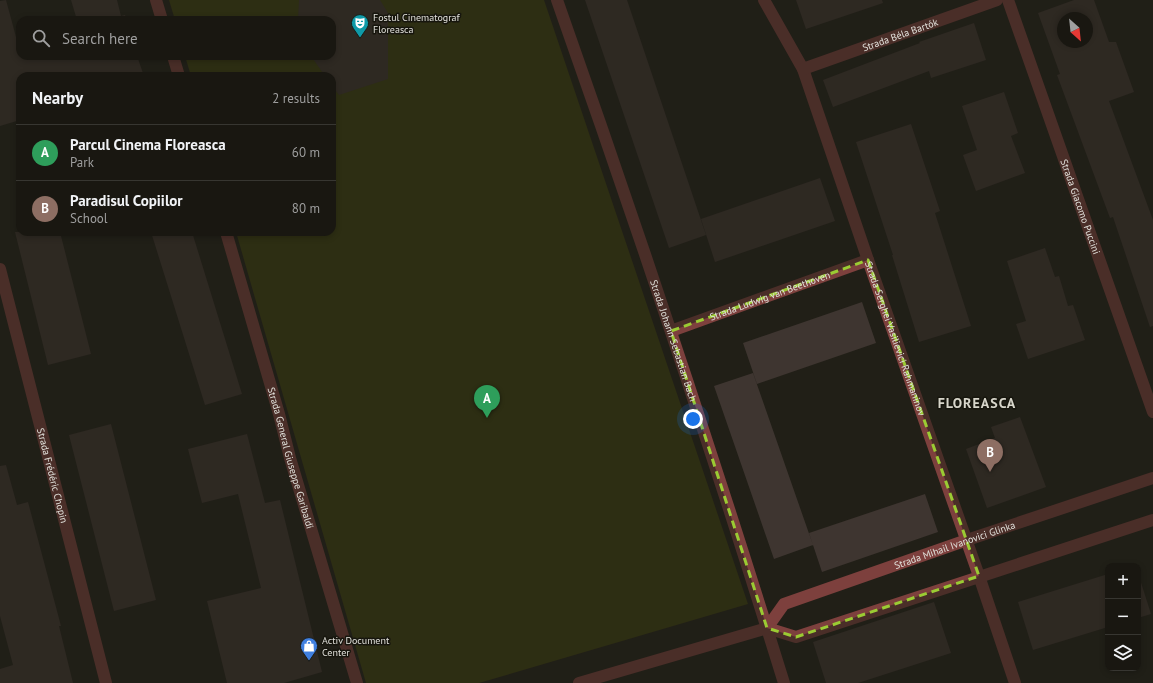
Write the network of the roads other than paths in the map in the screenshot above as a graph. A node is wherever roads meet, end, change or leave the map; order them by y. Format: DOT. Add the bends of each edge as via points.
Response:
graph roads {
  1 [pos="156,0"];
  2 [pos="557,0"];
  3 [pos="764,0"];
  4 [pos="997,0"];
  5 [pos="1008,0"];
  6 [pos="161,16"];
  7 [pos="174,60"];
  8 [pos="803,69"];
  9 [pos="178,72"];
  10 [pos="227,236"];
  11 [pos="868,260"];
  12 [pos="0,268"];
  13 [pos="671,330"];
  14 [pos="1153,412"];
  15 [pos="1153,478"];
  16 [pos="1153,520"];
  17 [pos="967,540"];
  18 [pos="979,576"];
  19 [pos="767,628"];
  20 [pos="106,683"];
  21 [pos="357,683"];
  22 [pos="579,683"];
  23 [pos="784,683"];
  24 [pos="1015,683"];
  1 -- 6 [label="street"];
  2 -- 13 [label="street, Strada Johann Sebastian Bach"];
  3 -- 8 [label="street, Strada Serghei Vasilievici Rahmaninov"];
  4 -- 8 [label="street, Strada Béla Bartók"];
  5 -- 14 [label="street, Strada Giacomo Puccini"];
  7 -- 9 [label="street"];
  8 -- 11 [label="street, Strada Serghei Vasilievici Rahmaninov"];
  10 -- 21 [label="street, Strada General Giuseppe Garibaldi"];
  11 -- 13 [label="street, Strada Ludwig van Beethoven"];
  11 -- 17 [label="street, Strada Serghei Vasilievici Rahmaninov"];
  12 -- 20 [label="street, Strada Frédéric Chopin"];
  13 -- 19 [label="street, Strada Johann Sebastian Bach"];
  15 -- 17 [label="street, Strada Mihail Ivanovici Glinka"];
  16 -- 18 [label="street"];
  17 -- 18 [label="street, Strada Serghei Vasilievici Rahmaninov"];
  17 -- 19 [label="street, Strada Mihail Ivanovici Glinka" via="784,604"];
  18 -- 19 [label="street" via="796,637"];
  18 -- 24 [label="street, Strada Serghei Vasilievici Rahmaninov"];
  19 -- 22 [label="street"];
  19 -- 23 [label="street, Strada Johann Sebastian Bach"];
}
